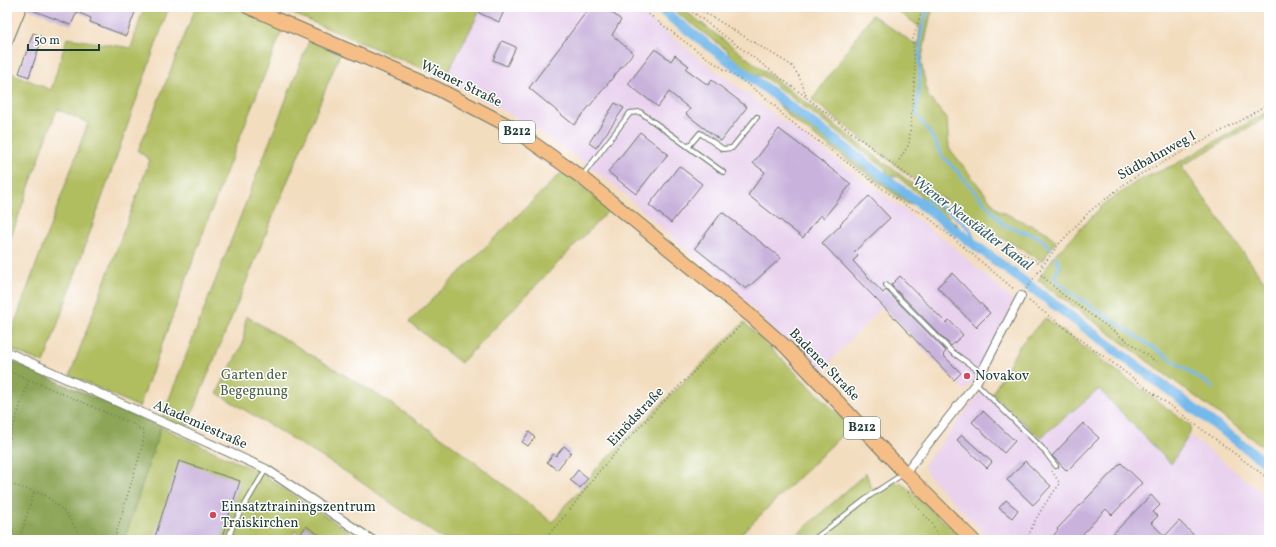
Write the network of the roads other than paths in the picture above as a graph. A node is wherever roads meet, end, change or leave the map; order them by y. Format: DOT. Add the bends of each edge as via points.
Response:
graph roads {
  1 [pos="20,7"];
  2 [pos="248,7"];
  3 [pos="7,39"];
  4 [pos="758,117"];
  5 [pos="689,146"];
  6 [pos="724,172"];
  7 [pos="582,177"];
  8 [pos="886,285"];
  9 [pos="1021,296"];
  10 [pos="751,316"];
  11 [pos="7,352"];
  12 [pos="983,373"];
  13 [pos="976,383"];
  14 [pos="1056,466"];
  15 [pos="266,470"];
  16 [pos="905,473"];
  17 [pos="228,540"];
  18 [pos="372,540"];
  19 [pos="813,540"];
  20 [pos="973,540"];
  1 -- 3 [label="main road"];
  2 -- 7 [label="main road, Wiener Straße / B212" via="442,91 509,126"];
  4 -- 5 [label="lane" via="732,148 723,149 700,133"];
  5 -- 6 [label="lane"];
  5 -- 7 [label="lane" via="640,112 630,113"];
  7 -- 10 [label="main road, Wiener Straße / B212"];
  8 -- 12 [label="lane" via="951,351"];
  9 -- 12 [label="street"];
  10 -- 16 [label="main road, Badener Straße / B212" via="786,347"];
  11 -- 15 [label="street, Akademiestraße"];
  12 -- 13 [label="street"];
  13 -- 14 [label="lane" via="1042,448"];
  13 -- 16 [label="street"];
  15 -- 17 [label="lane" via="233,525"];
  15 -- 18 [label="street, Akademiestraße"];
  16 -- 19 [label="lane" via="871,495"];
  16 -- 20 [label="main road, Badener Straße / B212"];
}
